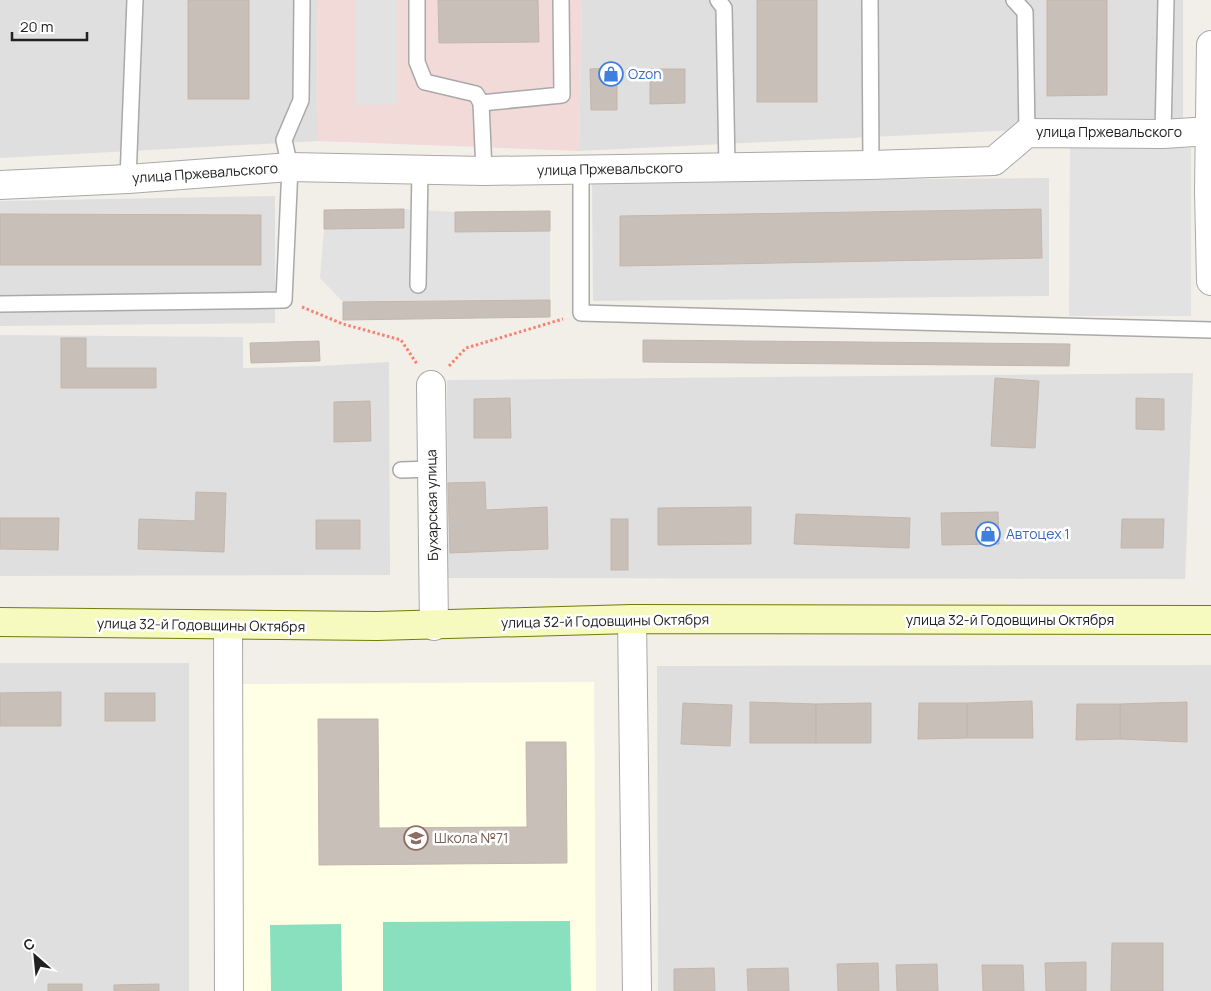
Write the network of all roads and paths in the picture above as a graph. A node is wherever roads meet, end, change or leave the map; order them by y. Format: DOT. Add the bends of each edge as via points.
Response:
graph roads {
  1 [pos="134,0"];
  2 [pos="302,0"];
  3 [pos="417,0"];
  4 [pos="562,0"];
  5 [pos="718,0"];
  6 [pos="870,0"];
  7 [pos="1014,0"];
  8 [pos="1166,0"];
  9 [pos="1211,45"];
  10 [pos="481,102"];
  11 [pos="1210,131"];
  12 [pos="1027,132"];
  13 [pos="1163,134"];
  14 [pos="872,165"];
  15 [pos="290,167"];
  16 [pos="726,167"];
  17 [pos="581,169"];
  18 [pos="420,170"];
  19 [pos="484,171"];
  20 [pos="128,178"];
  21 [pos="0,185"];
  22 [pos="1210,191"];
  23 [pos="1211,281"];
  24 [pos="418,285"];
  25 [pos="284,300"];
  26 [pos="0,304"];
  27 [pos="581,313"];
  28 [pos="1211,330"];
  29 [pos="431,385"];
  30 [pos="432,469"];
  31 [pos="401,470"];
  32 [pos="632,619"];
  33 [pos="1211,620"];
  34 [pos="0,622"];
  35 [pos="228,625"];
  36 [pos="434,626"];
  37 [pos="229,991"];
  38 [pos="637,991"];
  1 -- 20 [label="lane"];
  2 -- 15 [label="lane" via="301,100 284,140"];
  3 -- 10 [label="lane" via="417,62 424,82 476,94"];
  4 -- 10 [label="lane" via="562,95"];
  5 -- 16 [label="lane" via="724,8"];
  6 -- 14 [label="lane"];
  7 -- 12 [label="lane" via="1025,12"];
  8 -- 13 [label="lane"];
  9 -- 11 [label="street"];
  10 -- 19 [label="lane"];
  11 -- 13 [label="street, улица Пржевальского"];
  11 -- 22 [label="street"];
  12 -- 13 [label="street, улица Пржевальского"];
  12 -- 14 [label="street, улица Пржевальского" via="994,161"];
  14 -- 16 [label="street, улица Пржевальского"];
  15 -- 18 [label="street, улица Пржевальского"];
  15 -- 20 [label="street, улица Пржевальского"];
  15 -- 25 [label="lane"];
  16 -- 17 [label="street, улица Пржевальского"];
  17 -- 19 [label="street, улица Пржевальского"];
  17 -- 27 [label="lane"];
  18 -- 19 [label="street, улица Пржевальского"];
  18 -- 24 [label="lane"];
  20 -- 21 [label="street, улица Пржевальского"];
  22 -- 23 [label="street"];
  25 -- 26 [label="lane"];
  25 -- 29 [label="path" via="343,324 401,340"];
  27 -- 28 [label="lane"];
  27 -- 29 [label="path" via="466,348"];
  29 -- 30 [label="street, Бухарская улица"];
  30 -- 31 [label="lane"];
  30 -- 36 [label="street, Бухарская улица"];
  32 -- 33 [label="main road, улица 32-й Годовщины Октября"];
  32 -- 36 [label="main road, улица 32-й Годовщины Октября"];
  32 -- 38 [label="street"];
  34 -- 35 [label="main road, улица 32-й Годовщины Октября"];
  35 -- 36 [label="main road, улица 32-й Годовщины Октября"];
  35 -- 37 [label="street"];
}
